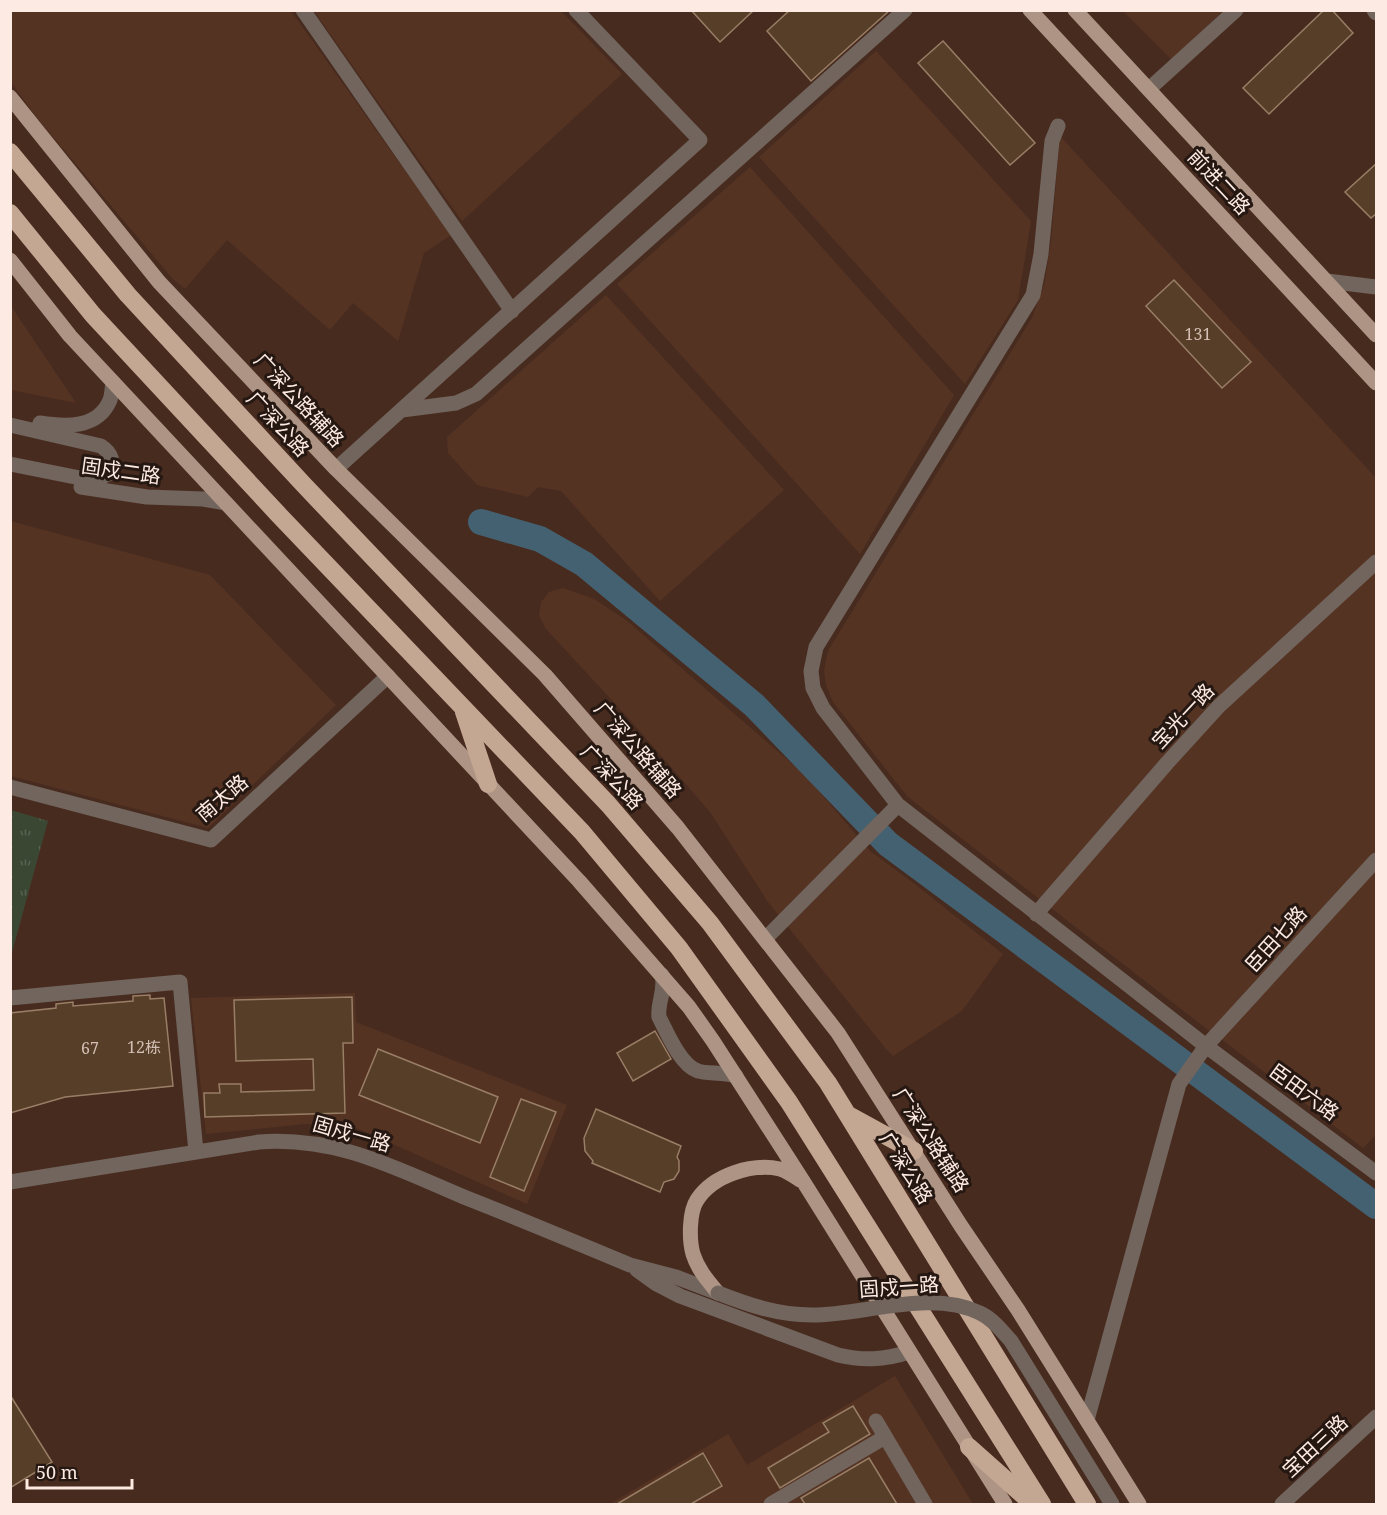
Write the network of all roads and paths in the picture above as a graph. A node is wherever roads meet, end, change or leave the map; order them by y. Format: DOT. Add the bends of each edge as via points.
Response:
graph roads {
  1 [pos="303,10"];
  2 [pos="576,10"];
  3 [pos="905,10"];
  4 [pos="1030,10"];
  5 [pos="1075,10"];
  6 [pos="1236,10"];
  7 [pos="1149,89"];
  8 [pos="10,97"];
  9 [pos="1058,126"];
  10 [pos="10,152"];
  11 [pos="10,213"];
  12 [pos="10,260"];
  13 [pos="1327,281"];
  14 [pos="1377,287"];
  15 [pos="512,311"];
  16 [pos="1377,335"];
  17 [pos="113,382"];
  18 [pos="1377,383"];
  19 [pos="402,410"];
  20 [pos="10,419"];
  21 [pos="10,425"];
  22 [pos="10,464"];
  23 [pos="336,469"];
  24 [pos="10,473"];
  25 [pos="226,503"];
  26 [pos="1377,562"];
  27 [pos="388,676"];
  28 [pos="463,707"];
  29 [pos="488,784"];
  30 [pos="10,787"];
  31 [pos="898,805"];
  32 [pos="1377,860"];
  33 [pos="1036,914"];
  34 [pos="765,939"];
  35 [pos="662,975"];
  36 [pos="10,998"];
  37 [pos="1206,1046"];
  38 [pos="736,1076"];
  39 [pos="847,1114"];
  40 [pos="914,1151"];
  41 [pos="196,1152"];
  42 [pos="1377,1153"];
  43 [pos="1371,1168"];
  44 [pos="803,1181"];
  45 [pos="10,1182"];
  46 [pos="630,1265"];
  47 [pos="718,1293"];
  48 [pos="909,1352"];
  49 [pos="1377,1417"];
  50 [pos="1087,1420"];
  51 [pos="876,1421"];
  52 [pos="885,1437"];
  53 [pos="969,1447"];
  54 [pos="778,1503"];
  55 [pos="925,1504"];
  56 [pos="1005,1504"];
  57 [pos="1033,1504"];
  58 [pos="1042,1504"];
  59 [pos="1087,1504"];
  60 [pos="1112,1504"];
  61 [pos="1139,1504"];
  62 [pos="1282,1504"];
  1 -- 15 [label="street"];
  2 -- 15 [label="street" via="700,140"];
  3 -- 19 [label="street" via="476,394 456,403"];
  4 -- 18 [label="main road, 前进二路"];
  5 -- 7 [label="main road, 前进二路"];
  6 -- 7 [label="street"];
  7 -- 13 [label="main road, 前进二路"];
  8 -- 23 [label="main road, 广深公路辅路" via="159,282"];
  9 -- 31 [label="street, 臣田六路" via="1052,141 1041,254 1033,294 816,647 813,688 823,708"];
  10 -- 39 [label="highway, 广深公路" via="136,304 608,804 710,923"];
  11 -- 28 [label="highway" via="101,323"];
  12 -- 17 [label="main road" via="70,336"];
  13 -- 14 [label="street"];
  13 -- 16 [label="main road, 前进二路"];
  15 -- 19 [label="street"];
  17 -- 20 [label="street, 固戍二路" via="110,400 102,413 91,420 59,426"];
  17 -- 25 [label="main road"];
  19 -- 23 [label="street"];
  21 -- 22 [label="street" via="101,446 110,454 112,463 108,474 95,481"];
  23 -- 34 [label="main road, 广深公路辅路" via="545,675 678,828"];
  24 -- 25 [label="street, 固戍二路" via="147,498"];
  25 -- 27 [label="main road"];
  26 -- 33 [label="street, 宝光一路" via="1219,706"];
  27 -- 29 [label="main road"];
  27 -- 30 [label="street, 南太路" via="211,840"];
  28 -- 29 [label="highway"];
  28 -- 58 [label="highway" via="582,832 679,948 789,1102"];
  29 -- 35 [label="main road"];
  31 -- 33 [label="street, 臣田六路"];
  31 -- 34 [label="street"];
  32 -- 37 [label="street, 臣田七路"];
  33 -- 37 [label="street, 臣田六路"];
  34 -- 40 [label="main road, 广深公路辅路" via="838,1033"];
  35 -- 38 [label="main road"];
  35 -- 38 [label="street" via="659,1017 685,1063 700,1072"];
  36 -- 41 [label="street" via="180,982"];
  37 -- 43 [label="street, 臣田六路"];
  37 -- 50 [label="street, 臣田七路" via="1179,1084"];
  38 -- 44 [label="main road"];
  39 -- 40 [label="highway"];
  39 -- 59 [label="highway, 广深公路"];
  40 -- 50 [label="main road, 广深公路辅路"];
  41 -- 45 [label="street, 固戍一路"];
  41 -- 46 [label="street, 固戍一路" via="285,1140 331,1146 384,1163"];
  42 -- 43 [label="street"];
  44 -- 47 [label="main road" via="781,1169 756,1167 710,1185 695,1201 690,1228 693,1253 700,1271"];
  44 -- 48 [label="main road"];
  46 -- 47 [label="street, 固戍一路"];
  46 -- 48 [label="street, 固戍一路" via="673,1293 838,1355 876,1360"];
  47 -- 60 [label="street, 固戍一路, bridge" via="755,1308 792,1314 924,1303 959,1306 981,1314 1011,1341"];
  48 -- 53 [label="main road"];
  49 -- 62 [label="street, 宝田三路"];
  50 -- 61 [label="main road, 广深公路辅路"];
  51 -- 52 [label="street"];
  52 -- 54 [label="street"];
  52 -- 55 [label="street"];
  53 -- 56 [label="main road"];
  53 -- 57 [label="highway"];
}
